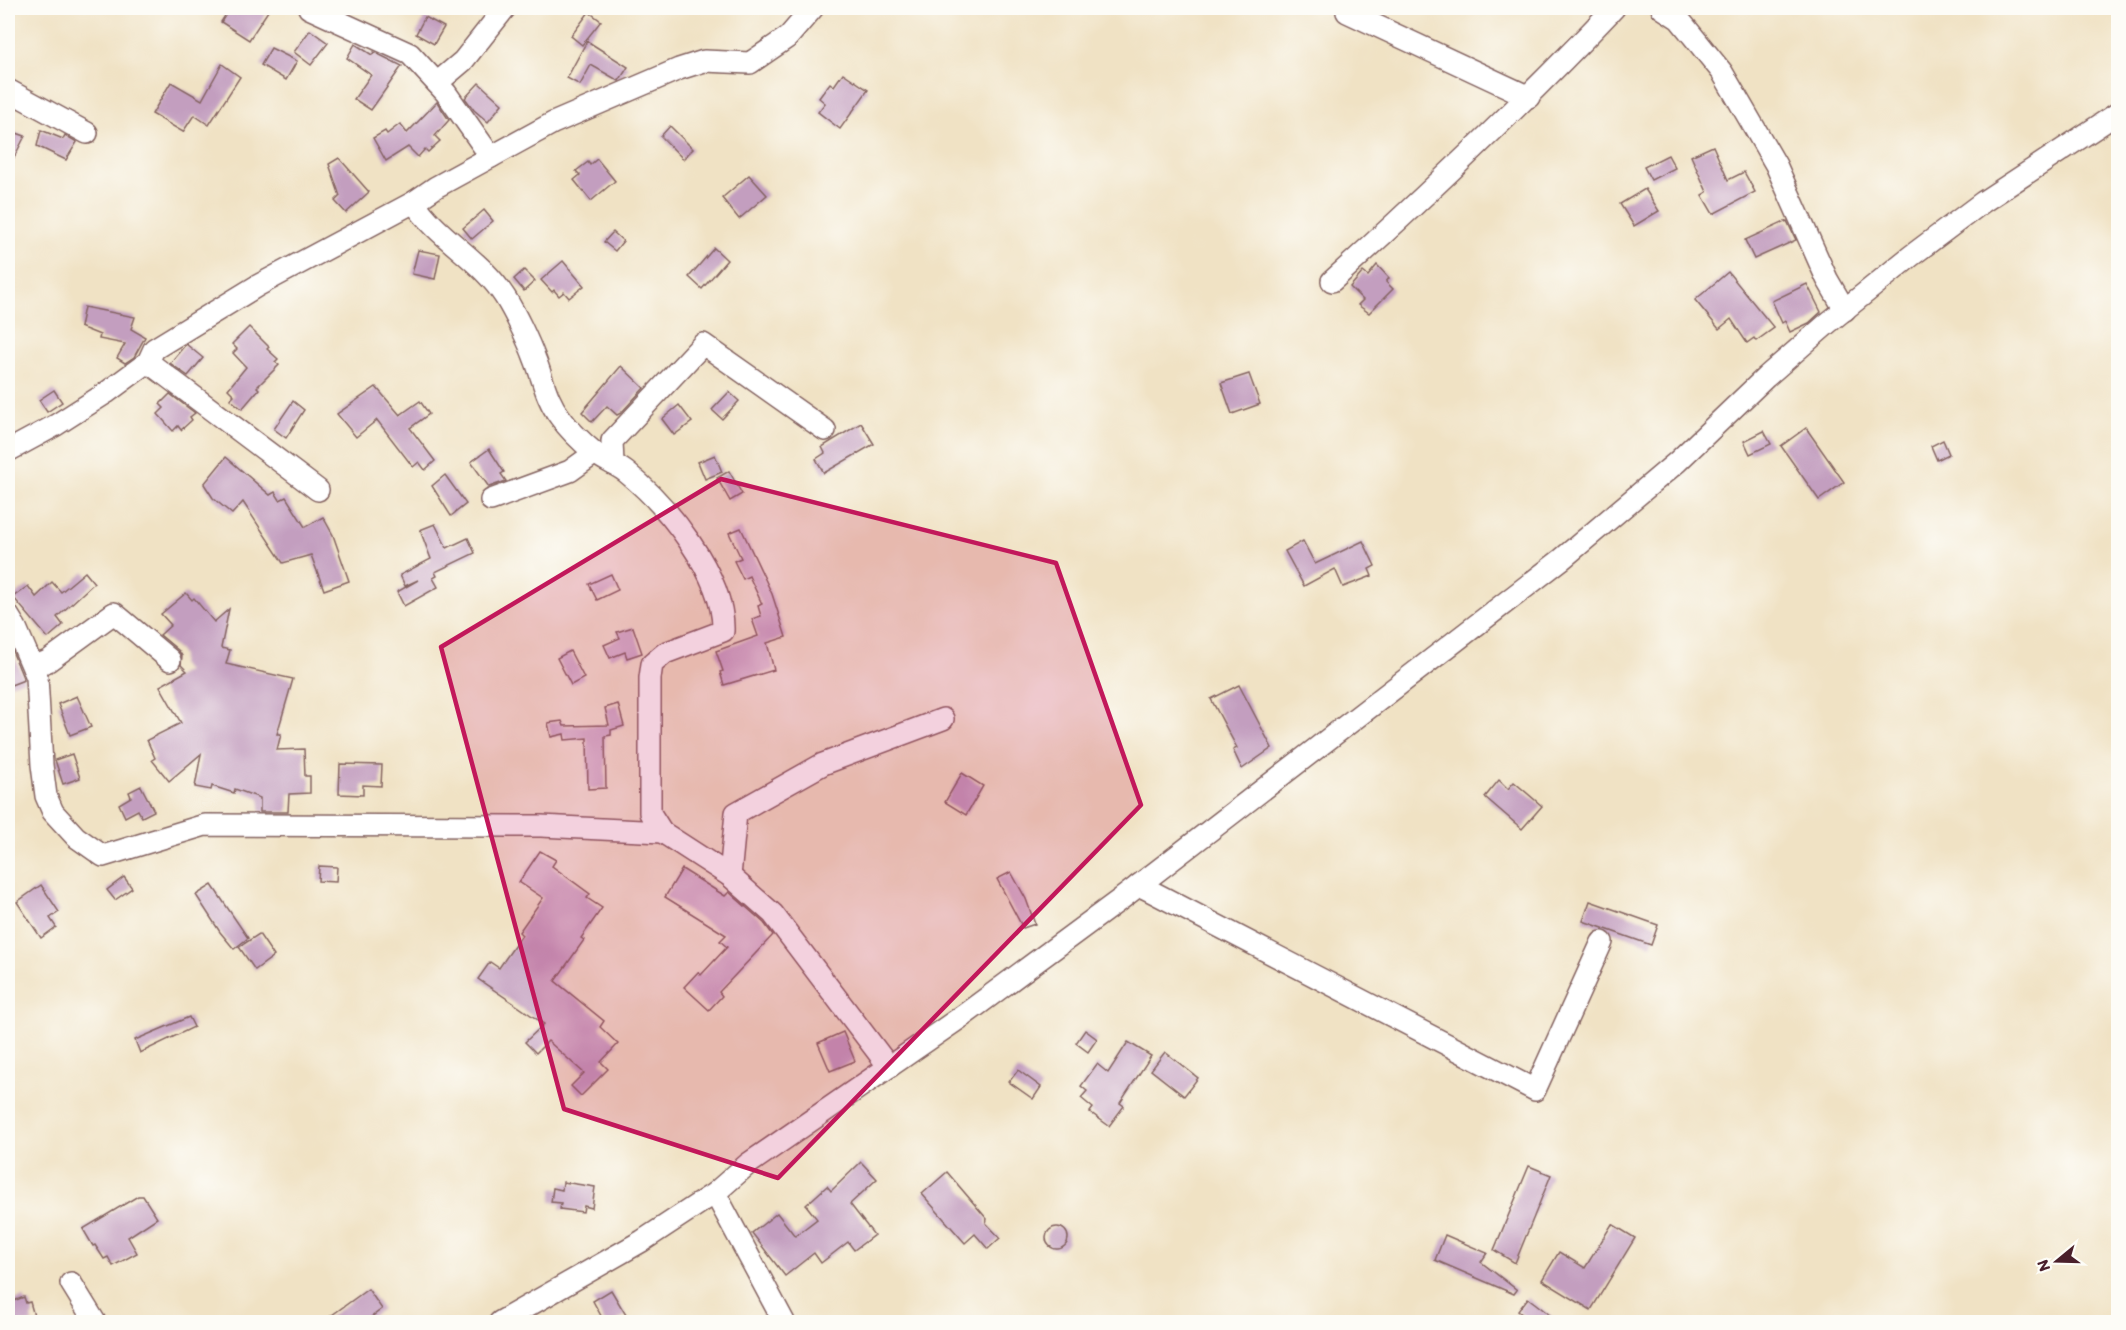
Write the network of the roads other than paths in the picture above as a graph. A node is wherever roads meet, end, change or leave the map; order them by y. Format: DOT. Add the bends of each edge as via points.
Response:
graph roads {
  1 [pos="309,8"];
  2 [pos="505,8"];
  3 [pos="813,8"];
  4 [pos="1614,8"];
  5 [pos="1662,8"];
  6 [pos="1347,12"];
  7 [pos="341,14"];
  8 [pos="437,83"];
  9 [pos="8,90"];
  10 [pos="1529,97"];
  11 [pos="2118,114"];
  12 [pos="87,133"];
  13 [pos="491,157"];
  14 [pos="414,202"];
  15 [pos="1332,281"];
  16 [pos="1845,310"];
  17 [pos="148,362"];
  18 [pos="825,430"];
  19 [pos="8,451"];
  20 [pos="604,459"];
  21 [pos="318,490"];
  22 [pos="491,500"];
  23 [pos="8,615"];
  24 [pos="170,660"];
  25 [pos="33,667"];
  26 [pos="943,719"];
  27 [pos="662,832"];
  28 [pos="730,876"];
  29 [pos="1139,885"];
  30 [pos="1602,942"];
  31 [pos="889,1067"];
  32 [pos="715,1193"];
  33 [pos="70,1283"];
  34 [pos="96,1323"];
  35 [pos="500,1323"];
  36 [pos="784,1323"];
  1 -- 7 [label="street"];
  2 -- 8 [label="street" via="463,62"];
  3 -- 13 [label="street" via="788,37 750,63 704,61 679,69 553,123"];
  4 -- 10 [label="street"];
  5 -- 16 [label="street" via="1679,19 1722,72 1776,165"];
  6 -- 10 [label="street"];
  7 -- 8 [label="street" via="410,54"];
  8 -- 13 [label="street"];
  9 -- 12 [label="street"];
  10 -- 15 [label="street"];
  11 -- 16 [label="street" via="1983,202"];
  13 -- 14 [label="street"];
  14 -- 17 [label="street" via="257,286 154,349"];
  14 -- 20 [label="street" via="427,223 490,278 506,298 549,401 561,419"];
  16 -- 29 [label="street" via="1766,377 1677,462 1562,559"];
  17 -- 19 [label="street" via="56,425"];
  17 -- 21 [label="street"];
  18 -- 20 [label="street" via="703,344 612,441"];
  20 -- 22 [label="street"];
  20 -- 27 [label="street" via="626,472 682,529 724,613 723,631 665,653 652,664 650,813"];
  23 -- 25 [label="street"];
  24 -- 25 [label="street" via="114,613 48,662"];
  25 -- 27 [label="street" via="38,677 38,724 46,796 53,812 76,837 103,856 205,825 541,826"];
  26 -- 28 [label="street" via="823,764 736,813"];
  27 -- 28 [label="street"];
  28 -- 31 [label="street" via="773,914"];
  29 -- 30 [label="street" via="1535,1090"];
  29 -- 31 [label="street"];
  31 -- 32 [label="street" via="748,1164"];
  32 -- 35 [label="street" via="642,1241"];
  32 -- 36 [label="street"];
  33 -- 34 [label="street"];
}
